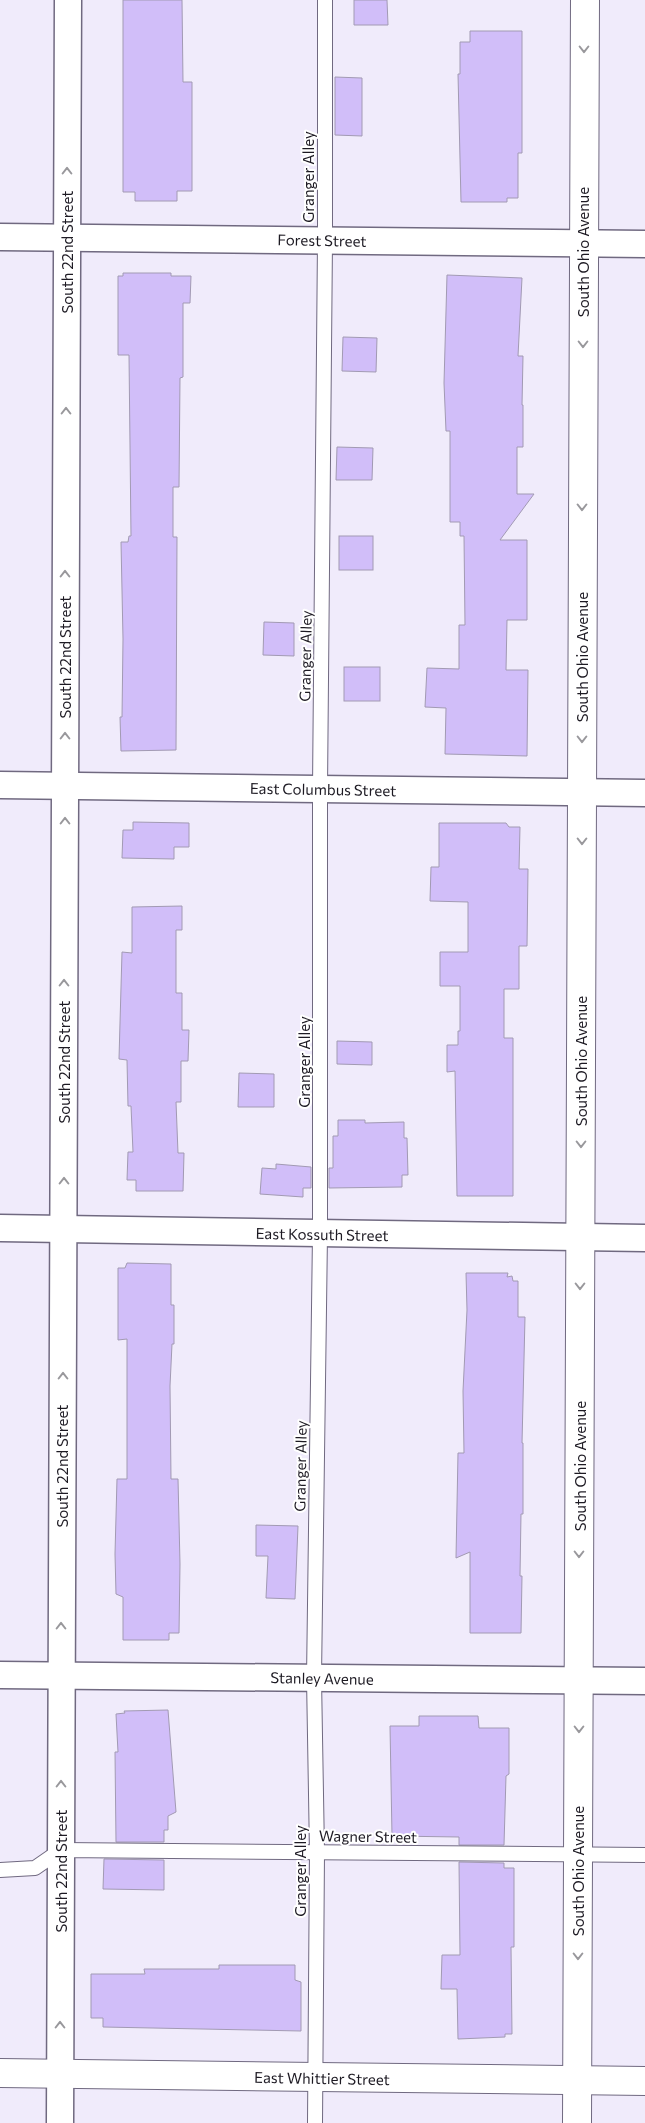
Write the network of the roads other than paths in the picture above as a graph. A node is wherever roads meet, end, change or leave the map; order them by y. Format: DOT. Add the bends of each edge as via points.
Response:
graph roads {
  1 [pos="68,0"];
  2 [pos="325,0"];
  3 [pos="585,0"];
  4 [pos="0,237"];
  5 [pos="67,237"];
  6 [pos="325,240"];
  7 [pos="583,243"];
  8 [pos="645,244"];
  9 [pos="0,785"];
  10 [pos="65,785"];
  11 [pos="320,789"];
  12 [pos="582,793"];
  13 [pos="645,793"];
  14 [pos="0,1228"];
  15 [pos="64,1229"];
  16 [pos="320,1234"];
  17 [pos="581,1238"];
  18 [pos="645,1238"];
  19 [pos="0,1675"];
  20 [pos="61,1675"];
  21 [pos="314,1678"];
  22 [pos="579,1680"];
  23 [pos="645,1681"];
  24 [pos="61,1850"];
  25 [pos="317,1852"];
  26 [pos="578,1854"];
  27 [pos="645,1855"];
  28 [pos="0,1870"];
  29 [pos="0,2072"];
  30 [pos="60,2074"];
  31 [pos="314,2078"];
  32 [pos="577,2080"];
  33 [pos="645,2081"];
  34 [pos="60,2123"];
  35 [pos="315,2123"];
  36 [pos="577,2123"];
  5 -- 1 [label="street, South 22nd Street, one-way"];
  2 -- 6 [label="lane, Granger Alley"];
  3 -- 7 [label="street, South Ohio Avenue, one-way"];
  4 -- 5 [label="street, Forest Street"];
  5 -- 6 [label="street, Forest Street"];
  10 -- 5 [label="street, South 22nd Street, one-way"];
  6 -- 7 [label="street, Forest Street"];
  6 -- 11 [label="lane, Granger Alley"];
  7 -- 8 [label="street, Forest Street"];
  7 -- 12 [label="street, South Ohio Avenue, one-way"];
  9 -- 10 [label="street, East Columbus Street"];
  10 -- 11 [label="street, East Columbus Street"];
  15 -- 10 [label="street, South 22nd Street, one-way"];
  11 -- 12 [label="street, East Columbus Street"];
  11 -- 16 [label="lane, Granger Alley"];
  12 -- 13 [label="street, East Columbus Street"];
  12 -- 17 [label="street, South Ohio Avenue, one-way"];
  14 -- 15 [label="street, East Kossuth Street"];
  15 -- 16 [label="street, East Kossuth Street"];
  20 -- 15 [label="street, South 22nd Street, one-way"];
  16 -- 17 [label="street, East Kossuth Street"];
  16 -- 21 [label="lane, Granger Alley"];
  17 -- 18 [label="street, East Kossuth Street"];
  17 -- 22 [label="street, South Ohio Avenue, one-way"];
  19 -- 20 [label="street, Stanley Avenue"];
  20 -- 21 [label="street, Stanley Avenue"];
  24 -- 20 [label="street, South 22nd Street, one-way"];
  21 -- 22 [label="street, Stanley Avenue"];
  21 -- 25 [label="lane, Granger Alley"];
  22 -- 23 [label="street, Stanley Avenue"];
  22 -- 26 [label="street, South Ohio Avenue, one-way"];
  24 -- 25 [label="lane, Wagner Street"];
  24 -- 28 [label="lane" via="35,1868"];
  30 -- 24 [label="street, South 22nd Street, one-way"];
  25 -- 26 [label="lane, Wagner Street"];
  25 -- 31 [label="lane, Granger Alley"];
  26 -- 27 [label="lane, Wagner Street"];
  26 -- 32 [label="street, South Ohio Avenue, one-way"];
  29 -- 30 [label="street, East Whittier Street"];
  30 -- 31 [label="street, East Whittier Street"];
  30 -- 34 [label="street, South 22nd Street"];
  31 -- 32 [label="street, East Whittier Street"];
  31 -- 35 [label="lane, Granger Alley"];
  32 -- 33 [label="street, East Whittier Street"];
  32 -- 36 [label="street, South Ohio Avenue"];
}
